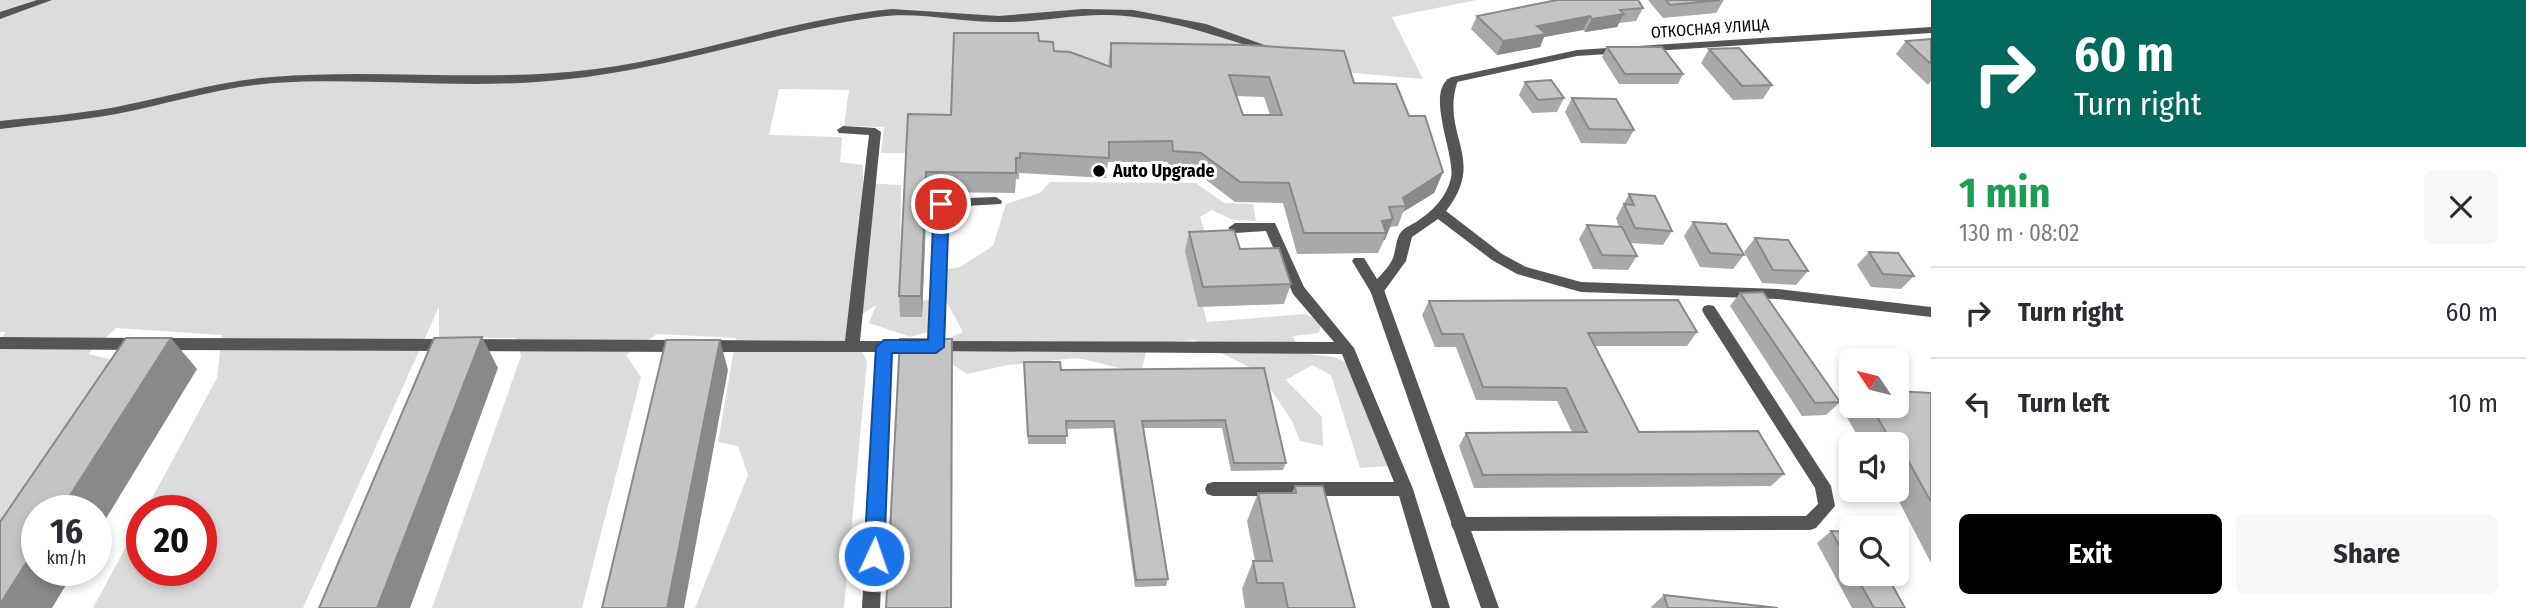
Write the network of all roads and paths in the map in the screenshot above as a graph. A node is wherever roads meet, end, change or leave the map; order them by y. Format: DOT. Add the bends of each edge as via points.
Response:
graph roads {
  1 [pos="47,0"];
  2 [pos="0,16"];
  3 [pos="1931,30"];
  4 [pos="1272,50"];
  5 [pos="0,125"];
  6 [pos="843,131"];
  7 [pos="996,201"];
  8 [pos="1438,212"];
  9 [pos="1235,228"];
  10 [pos="1359,261"];
  11 [pos="1377,290"];
  12 [pos="1709,310"];
  13 [pos="1931,312"];
  14 [pos="0,343"];
  15 [pos="852,346"];
  16 [pos="884,347"];
  17 [pos="936,347"];
  18 [pos="1347,348"];
  19 [pos="1213,489"];
  20 [pos="1405,489"];
  21 [pos="1460,524"];
  22 [pos="872,608"];
  23 [pos="1441,608"];
  24 [pos="1490,608"];
  1 -- 2 [label="street"];
  3 -- 8 [label="street, ОТКОСНАЯ УЛИЦА" via="1577,53 1452,79 1444,107 1460,166 1458,183"];
  4 -- 5 [label="street" via="1206,26 1151,15 1084,12 1000,19 882,13 619,69 556,77 431,82 339,77 271,80 203,89 98,114"];
  6 -- 15 [label="street" via="875,132"];
  7 -- 17 [label="street" via="941,204"];
  8 -- 11 [label="street" via="1406,235 1399,261"];
  8 -- 13 [label="street" via="1522,271 1569,284 1778,294"];
  9 -- 18 [label="street" via="1270,226 1298,290"];
  10 -- 11 [label="street"];
  11 -- 21 [label="street"];
  12 -- 21 [label="street" via="1823,486 1827,506 1810,523"];
  14 -- 15 [label="street"];
  15 -- 16 [label="street"];
  16 -- 17 [label="street"];
  16 -- 22 [label="street"];
  17 -- 18 [label="street"];
  18 -- 20 [label="street"];
  19 -- 20 [label="street"];
  20 -- 23 [label="street"];
  21 -- 24 [label="street"];
}
